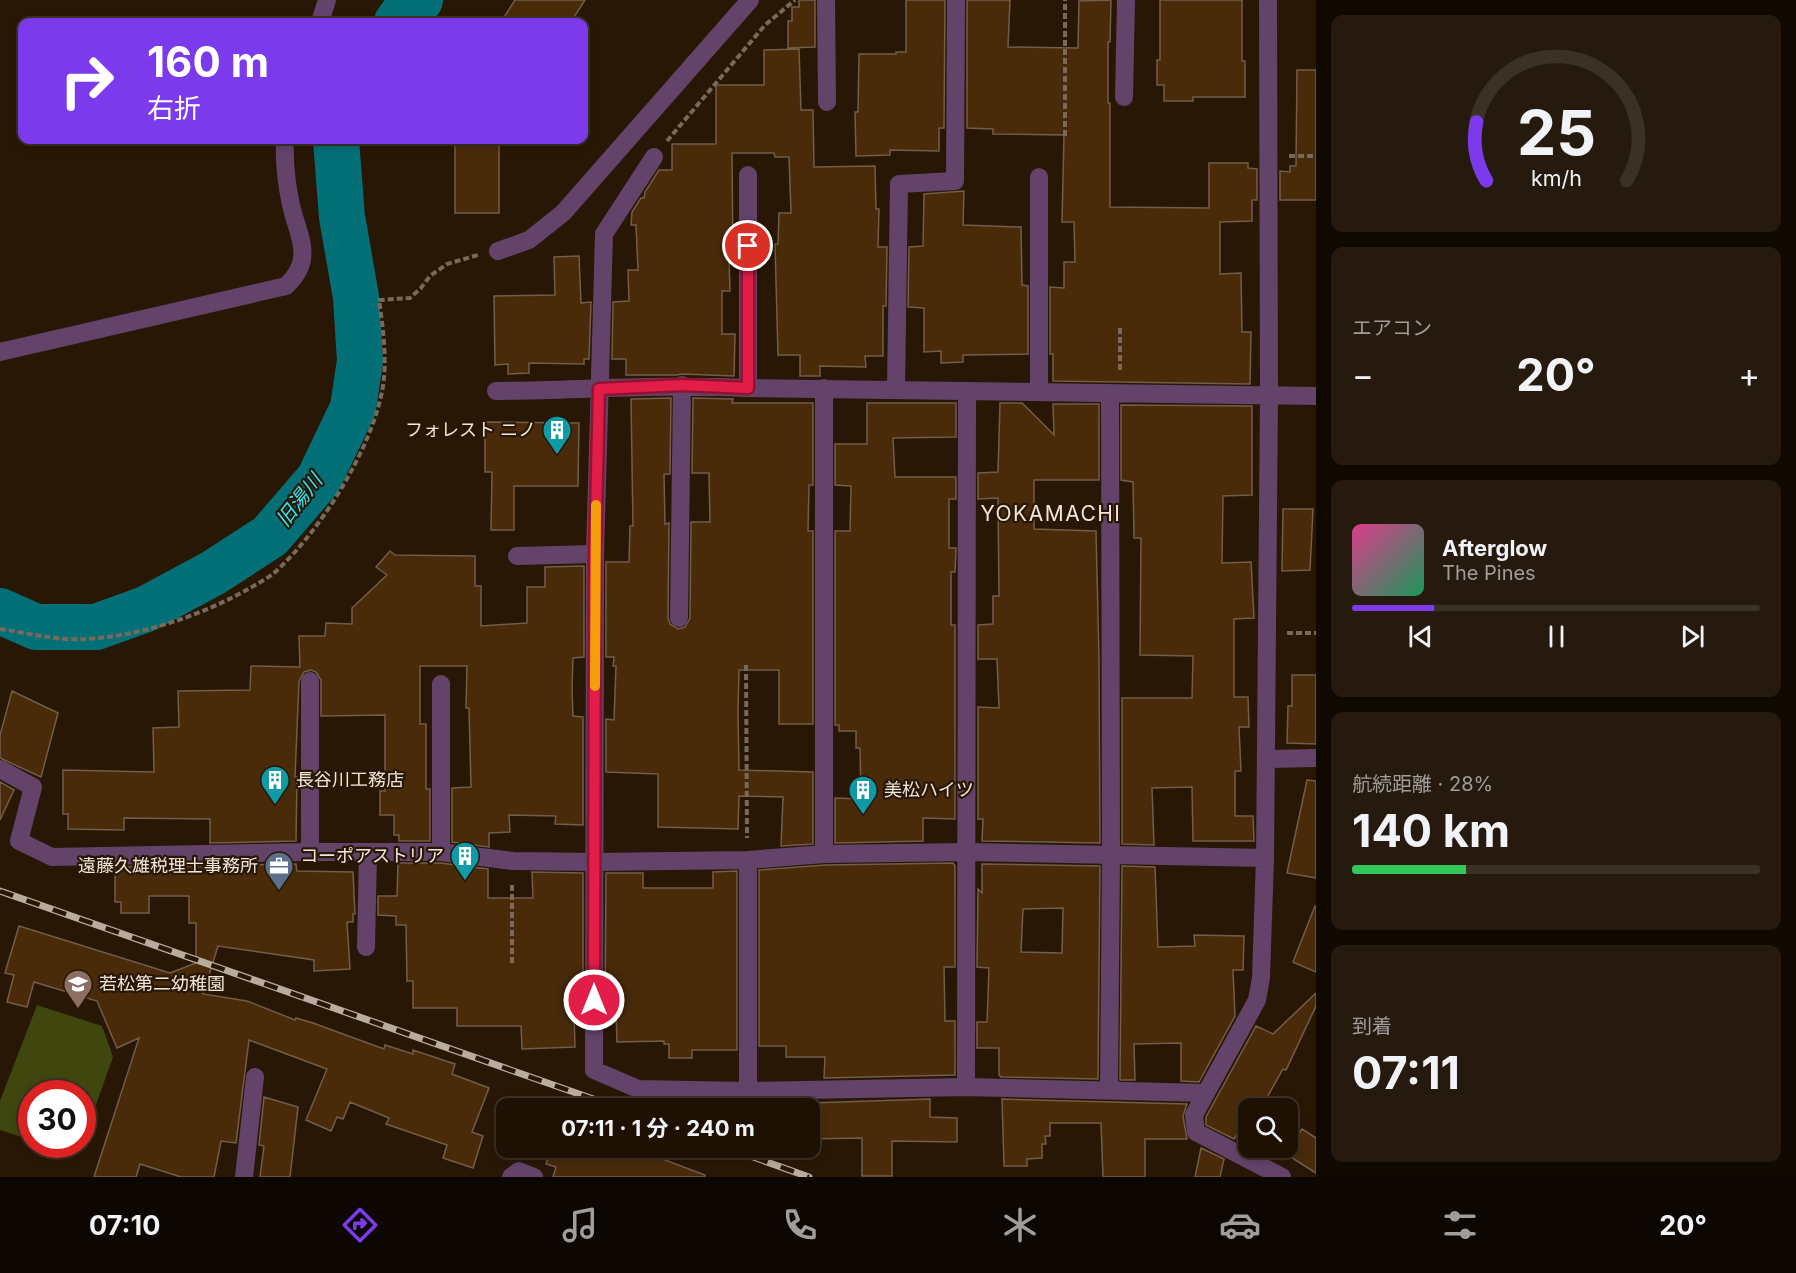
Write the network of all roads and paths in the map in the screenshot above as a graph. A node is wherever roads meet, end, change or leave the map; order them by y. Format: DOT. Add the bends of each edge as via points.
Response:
graph roads {
  1 [pos="327,0"];
  2 [pos="750,0"];
  3 [pos="795,0"];
  4 [pos="826,0"];
  5 [pos="956,0"];
  6 [pos="1065,0"];
  7 [pos="1126,0"];
  8 [pos="1268,0"];
  9 [pos="321,18"];
  10 [pos="1124,97"];
  11 [pos="827,102"];
  12 [pos="1065,136"];
  13 [pos="285,144"];
  14 [pos="654,157"];
  15 [pos="748,175"];
  16 [pos="1039,177"];
  17 [pos="498,250"];
  18 [pos="1120,328"];
  19 [pos="0,352"];
  20 [pos="682,385"];
  21 [pos="748,388"];
  22 [pos="824,388"];
  23 [pos="599,389"];
  24 [pos="896,389"];
  25 [pos="496,391"];
  26 [pos="967,391"];
  27 [pos="1039,392"];
  28 [pos="1115,394"];
  29 [pos="1269,395"];
  30 [pos="1316,396"];
  31 [pos="595,554"];
  32 [pos="517,556"];
  33 [pos="679,618"];
  34 [pos="0,629"];
  35 [pos="746,665"];
  36 [pos="310,681"];
  37 [pos="441,684"];
  38 [pos="1316,758"];
  39 [pos="1266,759"];
  40 [pos="0,769"];
  41 [pos="310,852"];
  42 [pos="368,852"];
  43 [pos="441,852"];
  44 [pos="968,852"];
  45 [pos="824,854"];
  46 [pos="1111,855"];
  47 [pos="1265,858"];
  48 [pos="747,860"];
  49 [pos="513,861"];
  50 [pos="595,862"];
  51 [pos="366,947"];
  52 [pos="512,963"];
  53 [pos="255,1077"];
  54 [pos="966,1087"];
  55 [pos="748,1091"];
  56 [pos="1109,1091"];
  57 [pos="1206,1093"];
  58 [pos="244,1177"];
  59 [pos="512,1177"];
  60 [pos="534,1177"];
  61 [pos="1282,1177"];
  1 -- 9 [label="street"];
  2 -- 17 [label="street" via="563,213 529,240"];
  3 -- 14 [label="path" via="765,25"];
  4 -- 11 [label="street"];
  5 -- 24 [label="street" via="954,181 899,184"];
  6 -- 12 [label="path"];
  7 -- 10 [label="street"];
  8 -- 29 [label="street"];
  13 -- 19 [label="street" via="290,202 302,240 302,264 285,286"];
  14 -- 23 [label="street" via="604,234"];
  15 -- 21 [label="street"];
  16 -- 27 [label="street"];
  17 -- 34 [label="path" via="447,264 410,298 379,300 384,364 375,417 341,487 303,541 272,575 210,609 112,637 36,636"];
  18 -- 28 [label="path"];
  20 -- 21 [label="street"];
  20 -- 23 [label="street"];
  20 -- 33 [label="street"];
  21 -- 22 [label="street"];
  22 -- 24 [label="street"];
  22 -- 45 [label="street"];
  23 -- 25 [label="street"];
  23 -- 31 [label="street"];
  24 -- 26 [label="street"];
  26 -- 27 [label="street"];
  26 -- 44 [label="street"];
  27 -- 28 [label="street"];
  28 -- 29 [label="street"];
  28 -- 46 [label="street"];
  29 -- 30 [label="street"];
  29 -- 39 [label="street"];
  31 -- 32 [label="street"];
  31 -- 50 [label="street"];
  35 -- 48 [label="path"];
  36 -- 41 [label="street"];
  37 -- 43 [label="street"];
  38 -- 39 [label="street"];
  39 -- 47 [label="street"];
  40 -- 41 [label="street" via="33,787 19,841 52,857"];
  41 -- 42 [label="street"];
  42 -- 43 [label="street"];
  42 -- 51 [label="street"];
  43 -- 49 [label="street"];
  44 -- 45 [label="street"];
  44 -- 46 [label="street"];
  44 -- 54 [label="street"];
  45 -- 48 [label="street"];
  46 -- 47 [label="street"];
  46 -- 56 [label="street"];
  47 -- 57 [label="street" via="1257,1000"];
  48 -- 50 [label="street"];
  48 -- 55 [label="street"];
  49 -- 50 [label="street"];
  49 -- 52 [label="path"];
  50 -- 55 [label="street" via="594,1070 638,1089"];
  53 -- 58 [label="street"];
  54 -- 55 [label="street"];
  54 -- 56 [label="street"];
  56 -- 57 [label="street"];
  57 -- 61 [label="street" via="1194,1115 1196,1132"];
  59 -- 60 [label="street" via="519,1171"];
}
